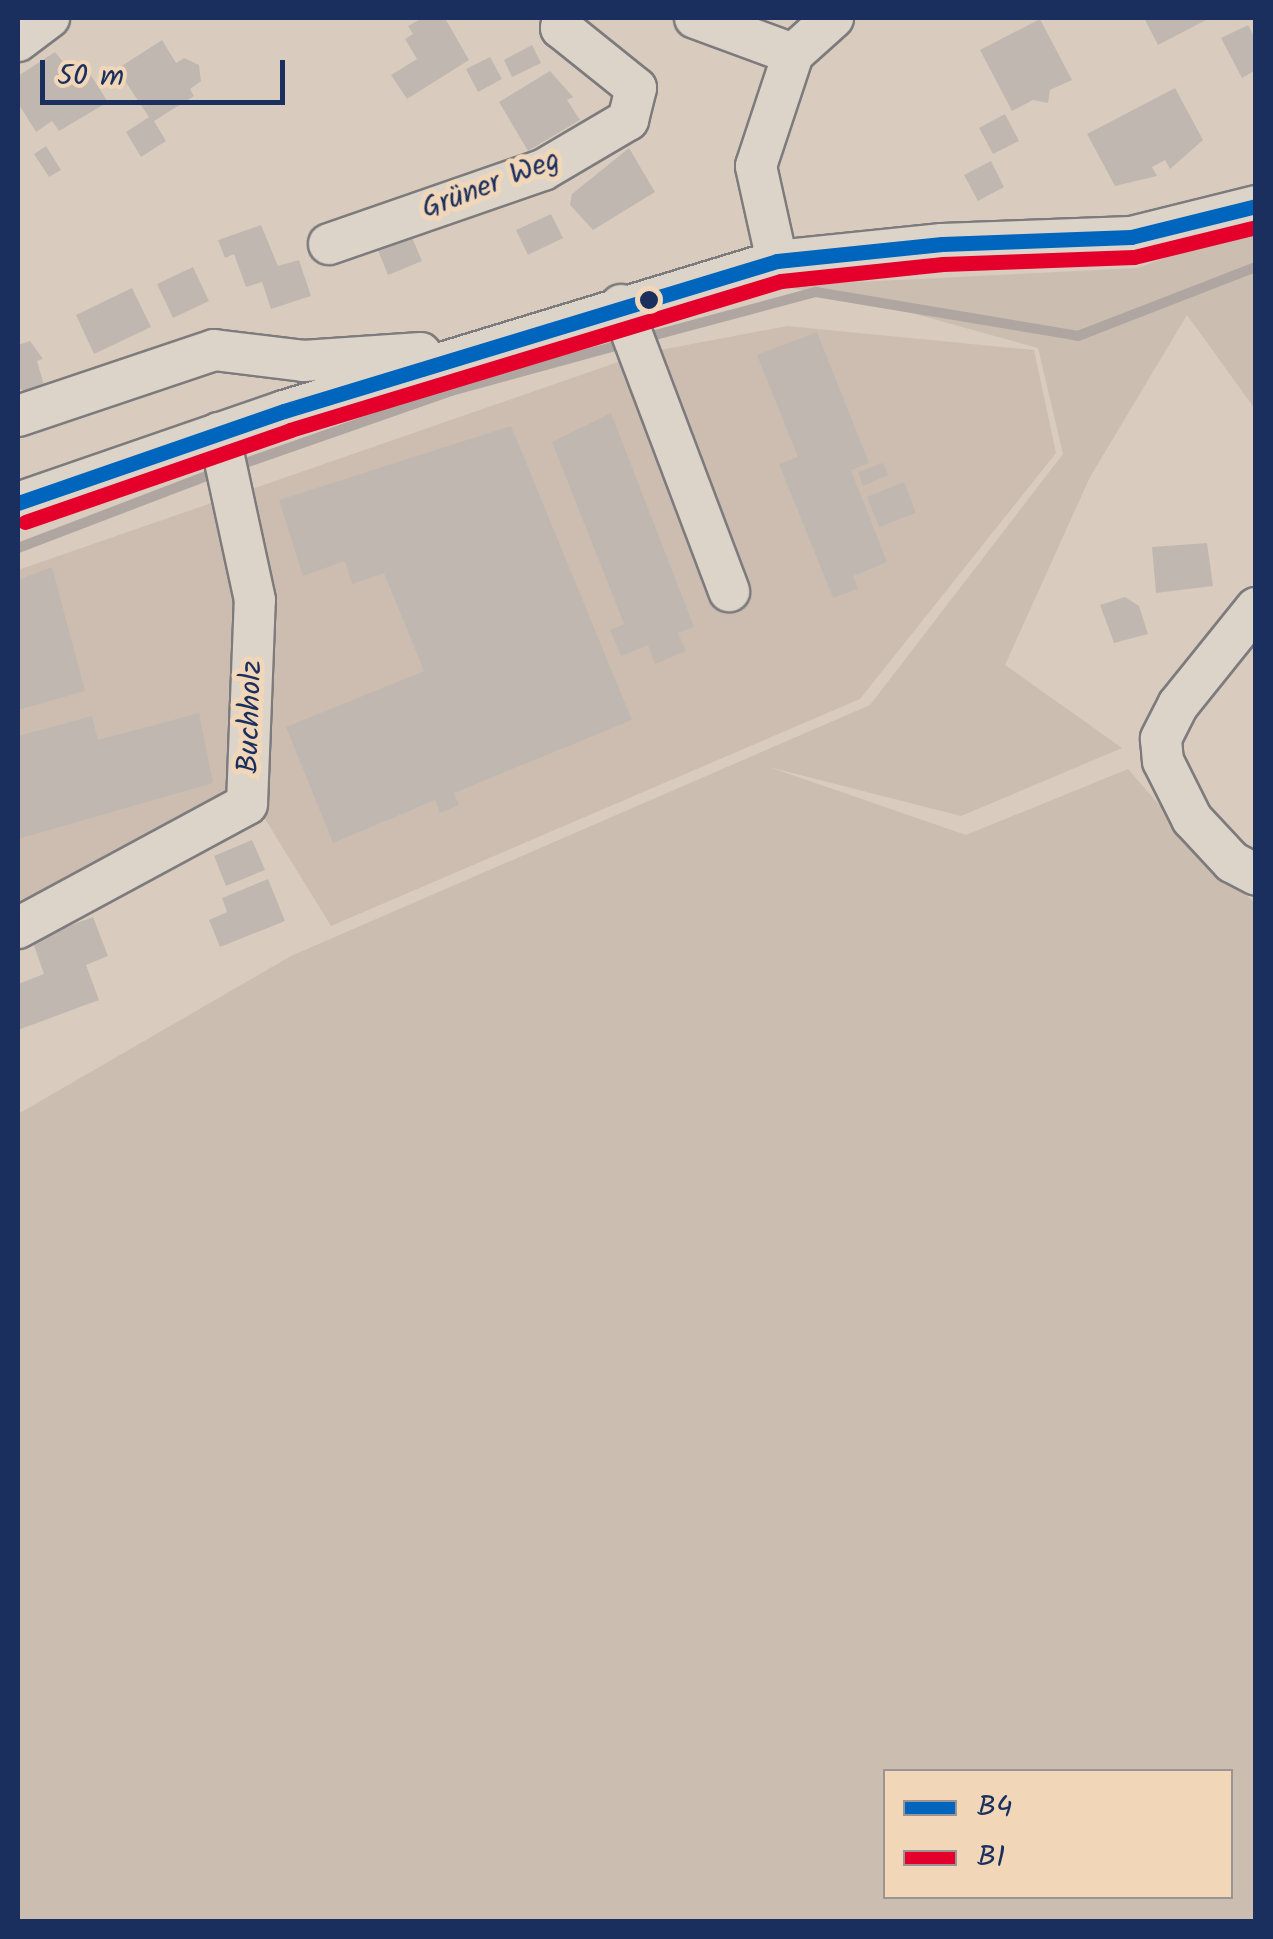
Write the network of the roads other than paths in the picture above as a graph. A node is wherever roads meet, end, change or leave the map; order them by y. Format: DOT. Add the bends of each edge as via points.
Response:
graph roads {
  1 [pos="49,18"];
  2 [pos="563,18"];
  3 [pos="695,18"];
  4 [pos="833,18"];
  5 [pos="18,41"];
  6 [pos="793,54"];
  7 [pos="1256,206"];
  8 [pos="330,244"];
  9 [pos="777,262"];
  10 [pos="623,312"];
  11 [pos="500,348"];
  12 [pos="18,416"];
  13 [pos="221,443"];
  14 [pos="18,503"];
  15 [pos="729,591"];
  16 [pos="1256,608"];
  17 [pos="1256,875"];
  18 [pos="18,928"];
  1 -- 5 [label="street"];
  2 -- 8 [label="street, Grüner Weg" via="561,28 636,88 628,120 543,170"];
  3 -- 6 [label="street"];
  4 -- 6 [label="street"];
  6 -- 9 [label="street" via="756,166"];
  7 -- 9 [label="street" via="1131,237 942,244"];
  9 -- 10 [label="street"];
  10 -- 11 [label="street"];
  10 -- 15 [label="street"];
  11 -- 12 [label="street" via="304,361 214,350"];
  11 -- 13 [label="street"];
  13 -- 14 [label="street"];
  13 -- 18 [label="street, Buchholz" via="254,600 246,804"];
  16 -- 17 [label="street" via="1178,706 1162,739 1164,761 1192,819 1232,862"];
}
